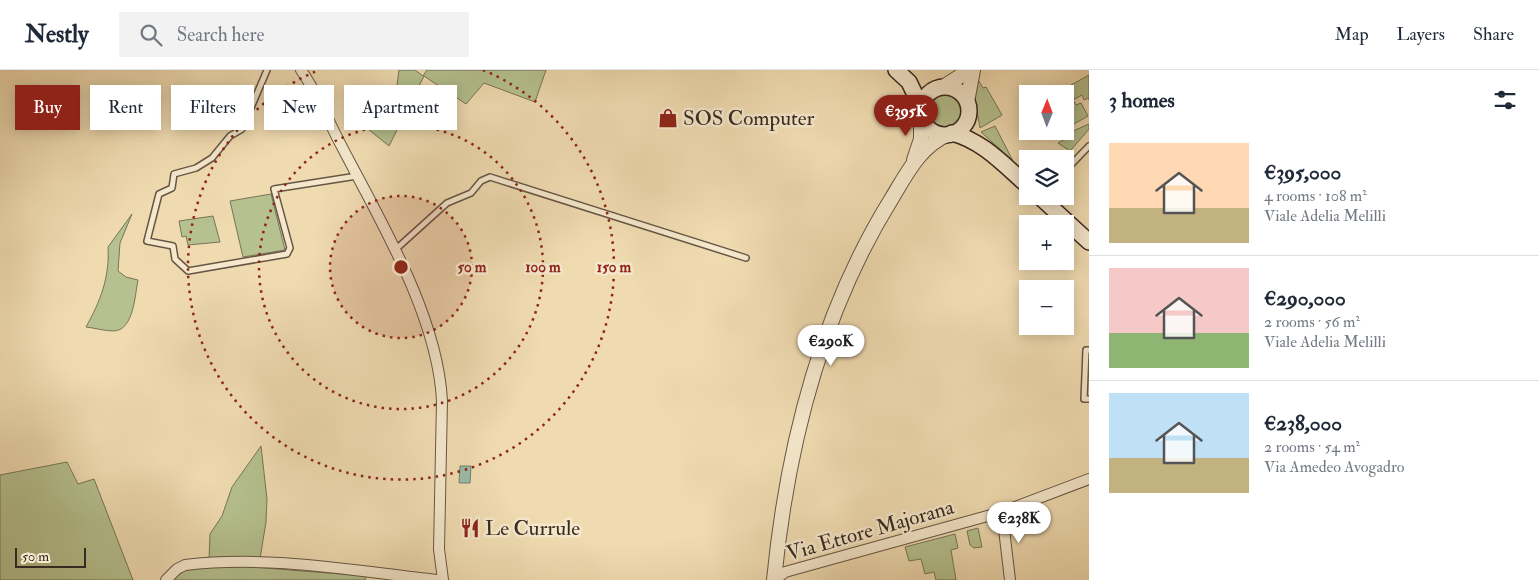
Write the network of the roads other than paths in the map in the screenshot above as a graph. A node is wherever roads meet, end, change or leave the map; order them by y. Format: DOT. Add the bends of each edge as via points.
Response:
graph roads {
  1 [pos="267,70"];
  2 [pos="301,70"];
  3 [pos="896,70"];
  4 [pos="905,70"];
  5 [pos="966,70"];
  6 [pos="973,70"];
  7 [pos="941,87"];
  8 [pos="968,106"];
  9 [pos="921,111"];
  10 [pos="951,134"];
  11 [pos="1089,146"];
  12 [pos="988,151"];
  13 [pos="913,162"];
  14 [pos="1074,162"];
  15 [pos="357,176"];
  16 [pos="1019,178"];
  17 [pos="1049,205"];
  18 [pos="1089,242"];
  19 [pos="394,250"];
  20 [pos="746,258"];
  21 [pos="1089,350"];
  22 [pos="1089,399"];
  23 [pos="1089,479"];
  24 [pos="1002,512"];
  25 [pos="422,579"];
  26 [pos="166,580"];
  27 [pos="437,580"];
  28 [pos="443,580"];
  29 [pos="775,580"];
  30 [pos="1010,580"];
  1 -- 15 [label="lane" via="242,129 230,136 212,158 196,168 174,174 172,188 159,194 147,241 173,246 176,259 188,271 287,254 290,248 274,190"];
  2 -- 15 [label="street"];
  3 -- 9 [label="main road" via="909,82"];
  4 -- 7 [label="main road" via="921,82"];
  5 -- 7 [label="street"];
  6 -- 8 [label="street"];
  7 -- 8 [label="main road" via="958,91"];
  7 -- 9 [label="main road" via="927,95"];
  8 -- 10 [label="main road" via="966,122"];
  8 -- 12 [label="main road" via="975,132"];
  9 -- 10 [label="main road" via="928,128"];
  9 -- 13 [label="street" via="921,139"];
  10 -- 12 [label="main road" via="971,140"];
  10 -- 13 [label="street" via="937,140"];
  11 -- 14 [label="lane"];
  12 -- 16 [label="main road"];
  13 -- 29 [label="street" via="856,266 822,348 791,460"];
  15 -- 19 [label="street"];
  17 -- 18 [label="main road"];
  19 -- 20 [label="lane" via="447,203 471,193 481,181 490,177"];
  19 -- 28 [label="street" via="412,286 441,378 439,550"];
  21 -- 22 [label="lane" via="1086,350 1084,399"];
  23 -- 24 [label="street, Via Ettore Majorana"];
  24 -- 29 [label="street, Via Ettore Majorana" via="785,572"];
  24 -- 30 [label="street"];
  25 -- 26 [label="street" via="304,564 246,563 185,565"];
  25 -- 27 [label="street"];
}
